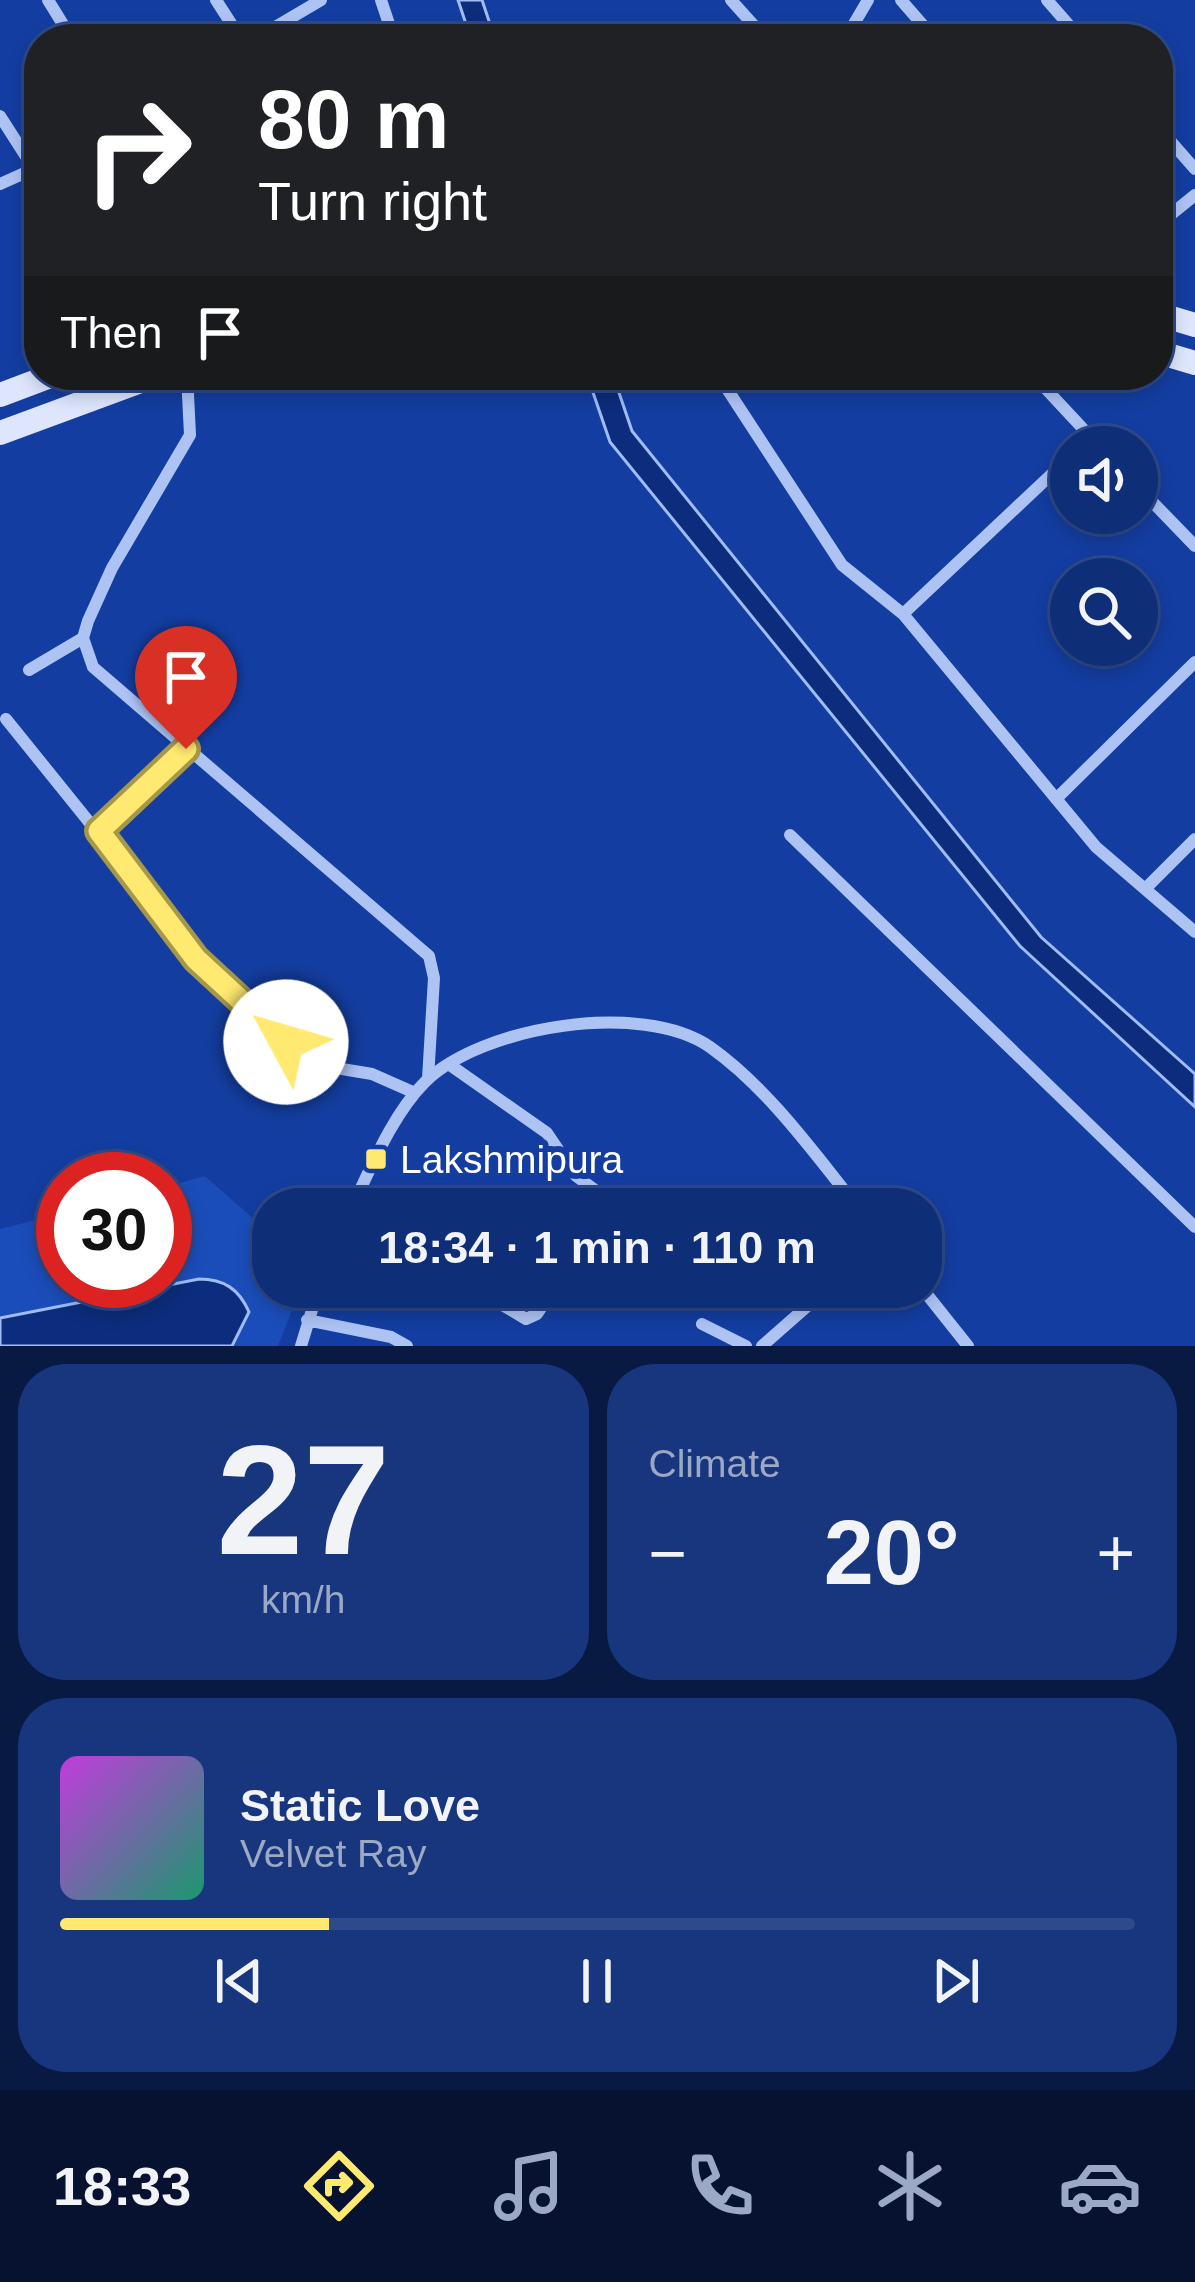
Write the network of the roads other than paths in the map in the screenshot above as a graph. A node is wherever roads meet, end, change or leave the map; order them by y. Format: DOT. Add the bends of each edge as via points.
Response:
graph roads {
  1 [pos="321,0"];
  2 [pos="731,0"];
  3 [pos="901,0"];
  4 [pos="1047,0"];
  5 [pos="280,24"];
  6 [pos="753,24"];
  7 [pos="921,24"];
  8 [pos="1069,24"];
  9 [pos="0,116"];
  10 [pos="1173,144"];
  11 [pos="24,150"];
  12 [pos="1195,169"];
  13 [pos="118,390"];
  14 [pos="188,390"];
  15 [pos="728,390"];
  16 [pos="1045,390"];
  17 [pos="1075,426"];
  18 [pos="0,434"];
  19 [pos="1050,476"];
  20 [pos="1158,508"];
  21 [pos="1195,546"];
  22 [pos="903,614"];
  23 [pos="83,638"];
  24 [pos="1195,662"];
  25 [pos="29,670"];
  26 [pos="6,719"];
  27 [pos="186,749"];
  28 [pos="1056,799"];
  29 [pos="99,831"];
  30 [pos="790,835"];
  31 [pos="1195,839"];
  32 [pos="1145,890"];
  33 [pos="1195,932"];
  34 [pos="450,1065"];
  35 [pos="428,1078"];
  36 [pos="415,1094"];
  37 [pos="363,1188"];
  38 [pos="591,1188"];
  39 [pos="840,1188"];
  40 [pos="1195,1227"];
  41 [pos="311,1308"];
  42 [pos="507,1308"];
  43 [pos="541,1308"];
  44 [pos="805,1308"];
  45 [pos="938,1308"];
  46 [pos="307,1320"];
  47 [pos="702,1324"];
  48 [pos="301,1346"];
  49 [pos="407,1346"];
  50 [pos="746,1346"];
  51 [pos="762,1346"];
  52 [pos="968,1346"];
  1 -- 5 [label="street"];
  2 -- 6 [label="street"];
  3 -- 7 [label="street"];
  4 -- 8 [label="street"];
  9 -- 11 [label="street"];
  10 -- 12 [label="street"];
  13 -- 18 [label="main road"];
  14 -- 23 [label="street" via="190,435 112,568"];
  15 -- 22 [label="street" via="842,566"];
  16 -- 17 [label="street"];
  19 -- 22 [label="street"];
  20 -- 21 [label="street"];
  22 -- 28 [label="street"];
  23 -- 25 [label="street"];
  23 -- 27 [label="street" via="93,667"];
  24 -- 28 [label="street"];
  26 -- 29 [label="street"];
  27 -- 29 [label="street"];
  27 -- 35 [label="street" via="429,956"];
  28 -- 32 [label="street"];
  29 -- 36 [label="street" via="231,998 286,1042"];
  30 -- 40 [label="street"];
  31 -- 32 [label="street"];
  32 -- 33 [label="street"];
  34 -- 35 [label="street"];
  34 -- 38 [label="street" via="553,1138"];
  34 -- 39 [label="street" via="552,1026 629,1023 680,1034 732,1065"];
  35 -- 36 [label="street"];
  36 -- 37 [label="street"];
  41 -- 46 [label="street"];
  42 -- 43 [label="street" via="526,1319"];
  44 -- 51 [label="street"];
  45 -- 52 [label="street"];
  46 -- 48 [label="street"];
  46 -- 49 [label="street"];
  47 -- 50 [label="street"];
}
